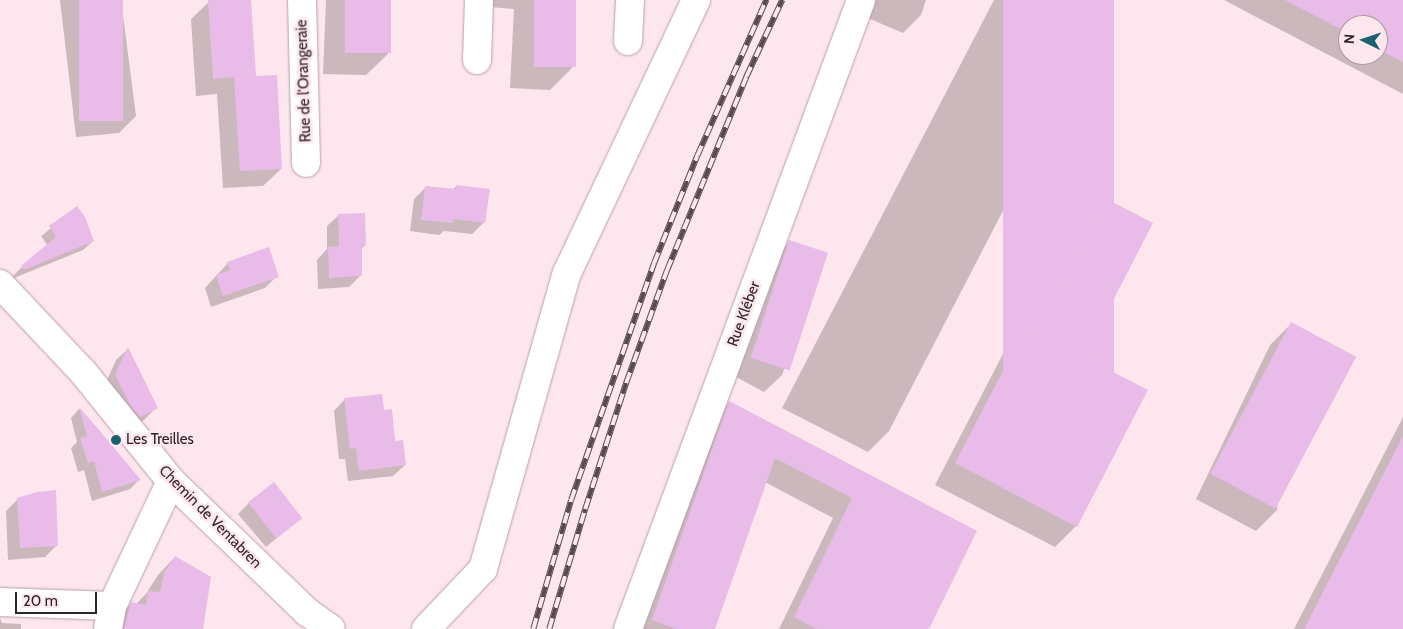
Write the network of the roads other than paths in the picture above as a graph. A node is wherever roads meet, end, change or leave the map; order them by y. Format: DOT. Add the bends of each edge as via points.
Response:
graph roads {
  1 [pos="302,0"];
  2 [pos="479,0"];
  3 [pos="630,0"];
  4 [pos="696,0"];
  5 [pos="861,0"];
  6 [pos="628,41"];
  7 [pos="477,60"];
  8 [pos="306,162"];
  9 [pos="0,284"];
  10 [pos="171,481"];
  11 [pos="0,602"];
  12 [pos="110,617"];
  13 [pos="331,629"];
  14 [pos="426,629"];
  15 [pos="628,629"];
  1 -- 8 [label="street, Rue de l'Orangeraie"];
  2 -- 7 [label="street"];
  3 -- 6 [label="street"];
  4 -- 14 [label="street" via="567,273 483,569"];
  5 -- 15 [label="street, Rue Kléber"];
  9 -- 10 [label="street, Chemin de Ventabren" via="83,372"];
  10 -- 12 [label="street"];
  10 -- 13 [label="street, Chemin de Ventabren" via="307,612"];
  11 -- 12 [label="street"];
}
